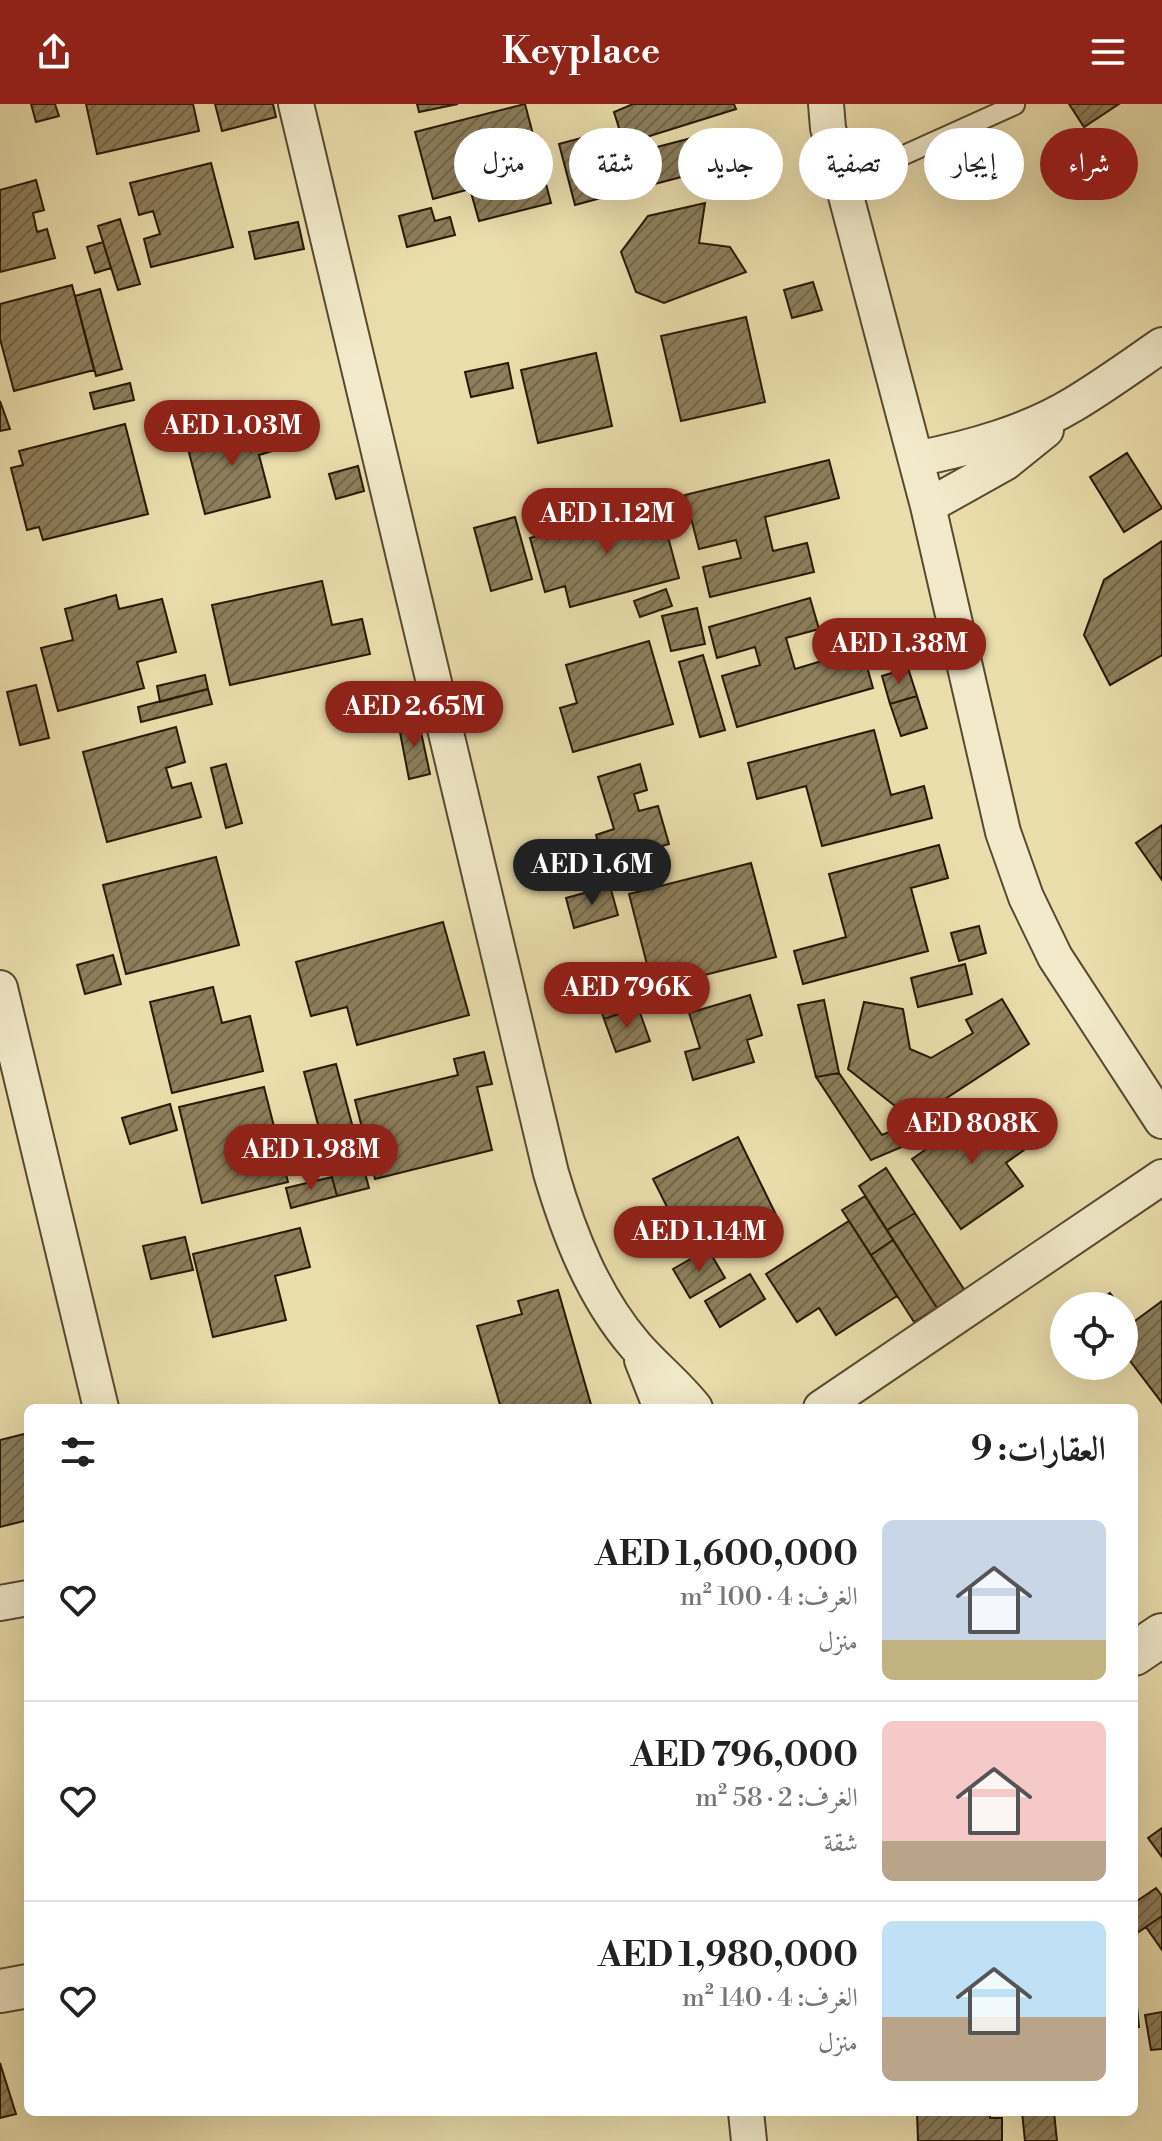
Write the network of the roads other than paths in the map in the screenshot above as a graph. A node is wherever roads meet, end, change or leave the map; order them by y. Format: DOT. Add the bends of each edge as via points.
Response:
graph roads {
  1 [pos="296,104"];
  2 [pos="826,104"];
  3 [pos="1015,105"];
  4 [pos="828,128"];
  5 [pos="908,153"];
  6 [pos="847,200"];
  7 [pos="1162,345"];
  8 [pos="1073,405"];
  9 [pos="916,459"];
  10 [pos="928,506"];
  11 [pos="0,988"];
  12 [pos="1162,1121"];
  13 [pos="1162,1177"];
  14 [pos="635,1345"];
  15 [pos="100,1404"];
  16 [pos="659,1404"];
  17 [pos="691,1404"];
  18 [pos="827,1404"];
  19 [pos="24,1599"];
  20 [pos="0,1603"];
  21 [pos="1162,1635"];
  22 [pos="1138,1651"];
  23 [pos="24,1987"];
  24 [pos="0,1991"];
  25 [pos="746,2116"];
  26 [pos="749,2141"];
  1 -- 14 [label="street" via="551,1173 583,1264"];
  2 -- 4 [label="street"];
  3 -- 5 [label="lane"];
  6 -- 9 [label="street"];
  7 -- 8 [label="street"];
  8 -- 9 [label="street" via="996,439"];
  8 -- 10 [label="street" via="1005,463"];
  9 -- 10 [label="street"];
  10 -- 12 [label="street" via="1003,832 1026,897 1055,957"];
  11 -- 15 [label="street"];
  13 -- 18 [label="street"];
  14 -- 16 [label="street"];
  14 -- 17 [label="street"];
  19 -- 20 [label="street"];
  21 -- 22 [label="street"];
  23 -- 24 [label="street"];
  25 -- 26 [label="street"];
}
